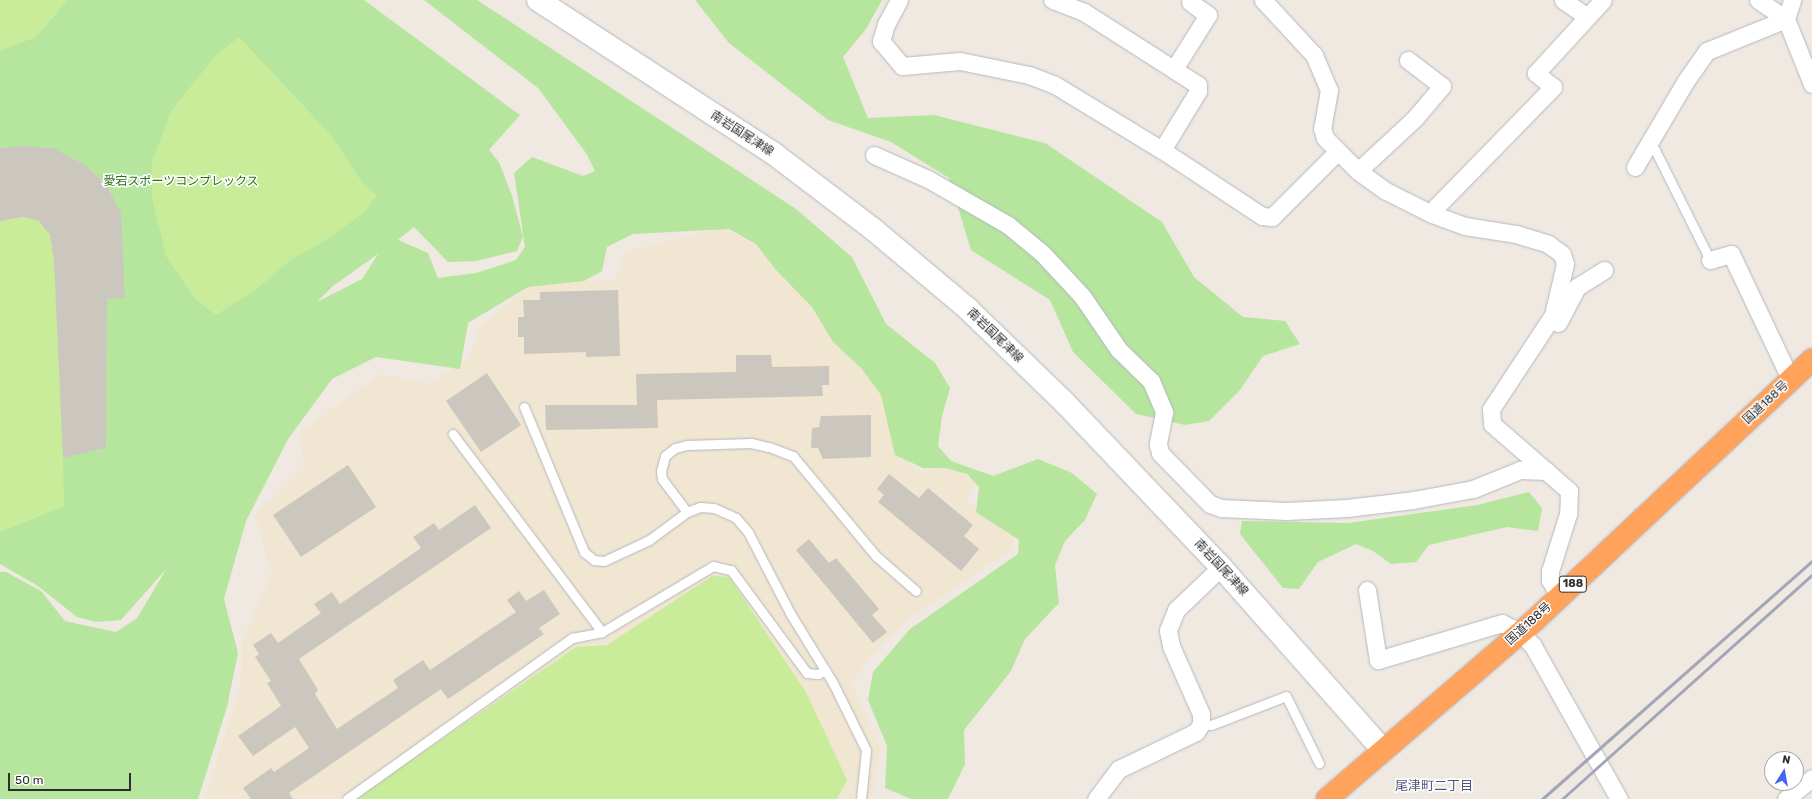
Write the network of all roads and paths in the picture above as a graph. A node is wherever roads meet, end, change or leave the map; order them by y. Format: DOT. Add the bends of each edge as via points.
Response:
graph roads {
  1 [pos="538,0"];
  2 [pos="899,0"];
  3 [pos="1052,0"];
  4 [pos="1263,0"];
  5 [pos="1563,0"];
  6 [pos="1603,0"];
  7 [pos="1758,0"];
  8 [pos="1792,0"];
  9 [pos="1190,2"];
  10 [pos="1587,18"];
  11 [pos="1786,19"];
  12 [pos="1408,60"];
  13 [pos="1174,69"];
  14 [pos="1811,76"];
  15 [pos="1649,143"];
  16 [pos="1162,150"];
  17 [pos="1338,152"];
  18 [pos="874,155"];
  19 [pos="1635,167"];
  20 [pos="1358,171"];
  21 [pos="1432,214"];
  22 [pos="1710,260"];
  23 [pos="1604,270"];
  24 [pos="1545,331"];
  25 [pos="1812,360"];
  26 [pos="1792,379"];
  27 [pos="524,406"];
  28 [pos="453,434"];
  29 [pos="1547,470"];
  30 [pos="687,512"];
  31 [pos="1221,567"];
  32 [pos="1367,590"];
  33 [pos="916,591"];
  34 [pos="1560,597"];
  35 [pos="602,632"];
  36 [pos="1520,632"];
  37 [pos="825,670"];
  38 [pos="1201,724"];
  39 [pos="1383,750"];
  40 [pos="1319,763"];
  41 [pos="1812,778"];
  42 [pos="347,799"];
  43 [pos="861,799"];
  44 [pos="1096,799"];
  45 [pos="1327,799"];
  46 [pos="1619,799"];
  47 [pos="1786,799"];
  1 -- 31 [label="main road, 南岩国尾津線" via="774,154 874,230 979,320 1064,402"];
  2 -- 16 [label="street" via="886,24 881,41 902,66 960,61 1029,75 1055,85"];
  3 -- 13 [label="street" via="1084,12"];
  4 -- 17 [label="street" via="1314,55 1329,90 1322,128 1325,138"];
  5 -- 10 [label="street"];
  6 -- 10 [label="street"];
  7 -- 11 [label="street"];
  8 -- 11 [label="street"];
  9 -- 13 [label="street" via="1208,15"];
  10 -- 21 [label="street" via="1536,73 1553,87"];
  11 -- 14 [label="street"];
  11 -- 15 [label="street" via="1707,51 1685,82"];
  12 -- 20 [label="street" via="1442,86 1415,118"];
  13 -- 16 [label="street" via="1198,85 1198,92"];
  15 -- 19 [label="street"];
  15 -- 22 [label="lane" via="1655,150"];
  16 -- 17 [label="street" via="1262,216 1272,217"];
  17 -- 20 [label="street"];
  18 -- 29 [label="street" via="928,179 1008,225 1042,253 1082,296 1119,350 1150,381 1164,412 1158,444 1160,453 1210,504 1220,508 1286,511 1347,508 1473,489 1520,470"];
  20 -- 21 [label="street" via="1386,191"];
  21 -- 24 [label="street" via="1465,226 1516,234 1548,244 1562,254 1565,264 1561,284 1553,315"];
  22 -- 26 [label="street" via="1731,254"];
  23 -- 24 [label="street" via="1577,287 1555,328"];
  24 -- 29 [label="street" via="1491,409 1492,424"];
  25 -- 26 [label="highway, 国道188号 / 188"];
  26 -- 34 [label="highway, 国道188号 / 188"];
  27 -- 30 [label="lane" via="584,552 594,560 604,561 648,540"];
  28 -- 35 [label="lane"];
  29 -- 34 [label="street" via="1569,491 1568,514 1550,571 1550,580"];
  30 -- 33 [label="lane" via="662,479 661,471 665,456 675,448 687,445 750,443 769,447 793,456 876,556"];
  30 -- 37 [label="lane" via="700,508 714,508 736,518 748,532 790,613"];
  31 -- 38 [label="street" via="1176,610 1168,630 1171,646 1201,714"];
  31 -- 39 [label="main road, 南岩国尾津線"];
  32 -- 36 [label="street" via="1378,660 1502,623"];
  34 -- 36 [label="highway, 国道188号 / 188"];
  35 -- 37 [label="lane" via="713,566 731,570 807,673 818,674"];
  35 -- 42 [label="lane" via="572,638"];
  36 -- 39 [label="highway, 国道188号 / 188"];
  36 -- 46 [label="street" via="1533,646"];
  37 -- 43 [label="lane" via="866,750"];
  38 -- 40 [label="lane" via="1212,725 1286,696"];
  38 -- 44 [label="street" via="1196,732 1119,769"];
  39 -- 45 [label="highway, 国道188号 / 188"];
  41 -- 47 [label="street"];
}
